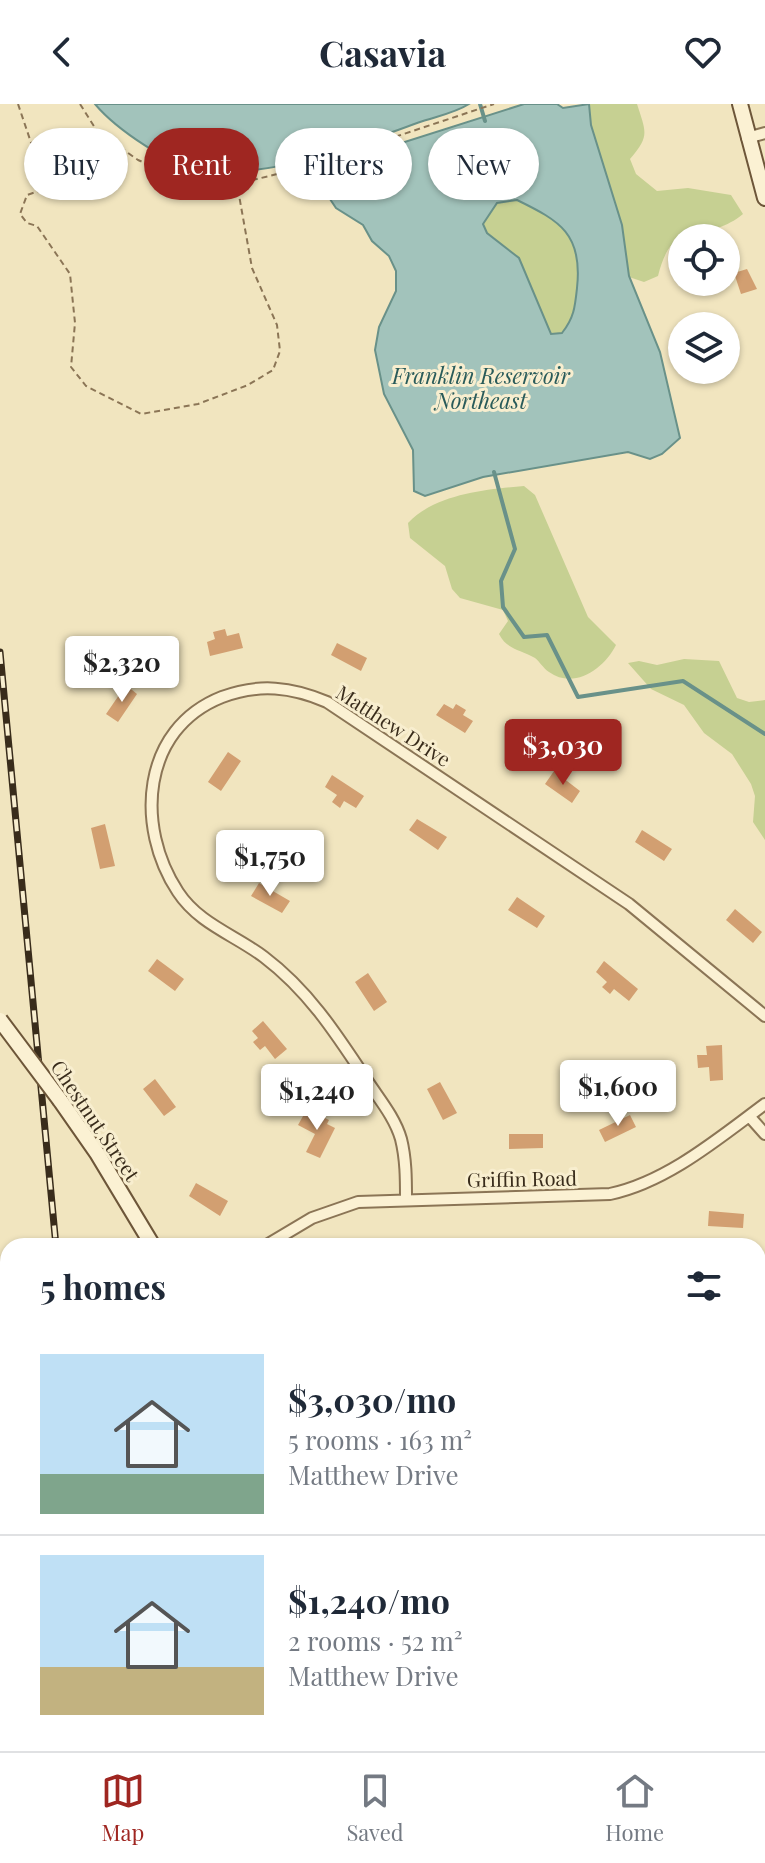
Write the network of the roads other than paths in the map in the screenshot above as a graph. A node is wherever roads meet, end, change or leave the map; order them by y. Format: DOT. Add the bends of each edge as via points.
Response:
graph roads {
  1 [pos="740,104"];
  2 [pos="765,133"];
  3 [pos="747,138"];
  4 [pos="765,198"];
  5 [pos="765,1016"];
  6 [pos="0,1020"];
  7 [pos="765,1104"];
  8 [pos="749,1116"];
  9 [pos="765,1134"];
  10 [pos="406,1199"];
  11 [pos="148,1238"];
  12 [pos="279,1238"];
  1 -- 3 [label="main road"];
  2 -- 3 [label="street"];
  3 -- 4 [label="main road"];
  5 -- 10 [label="street, Matthew Drive" via="629,904 327,702 272,687 212,701 182,726 160,762 149,801 156,847 191,909 282,971 318,1008 393,1119 403,1150"];
  6 -- 11 [label="main road, Chestnut Street, bridge" via="97,1153"];
  7 -- 8 [label="street, Griffin Road"];
  8 -- 9 [label="street"];
  8 -- 10 [label="street, Griffin Road" via="628,1190"];
  10 -- 12 [label="street, Griffin Road" via="358,1202 326,1212"];
}
